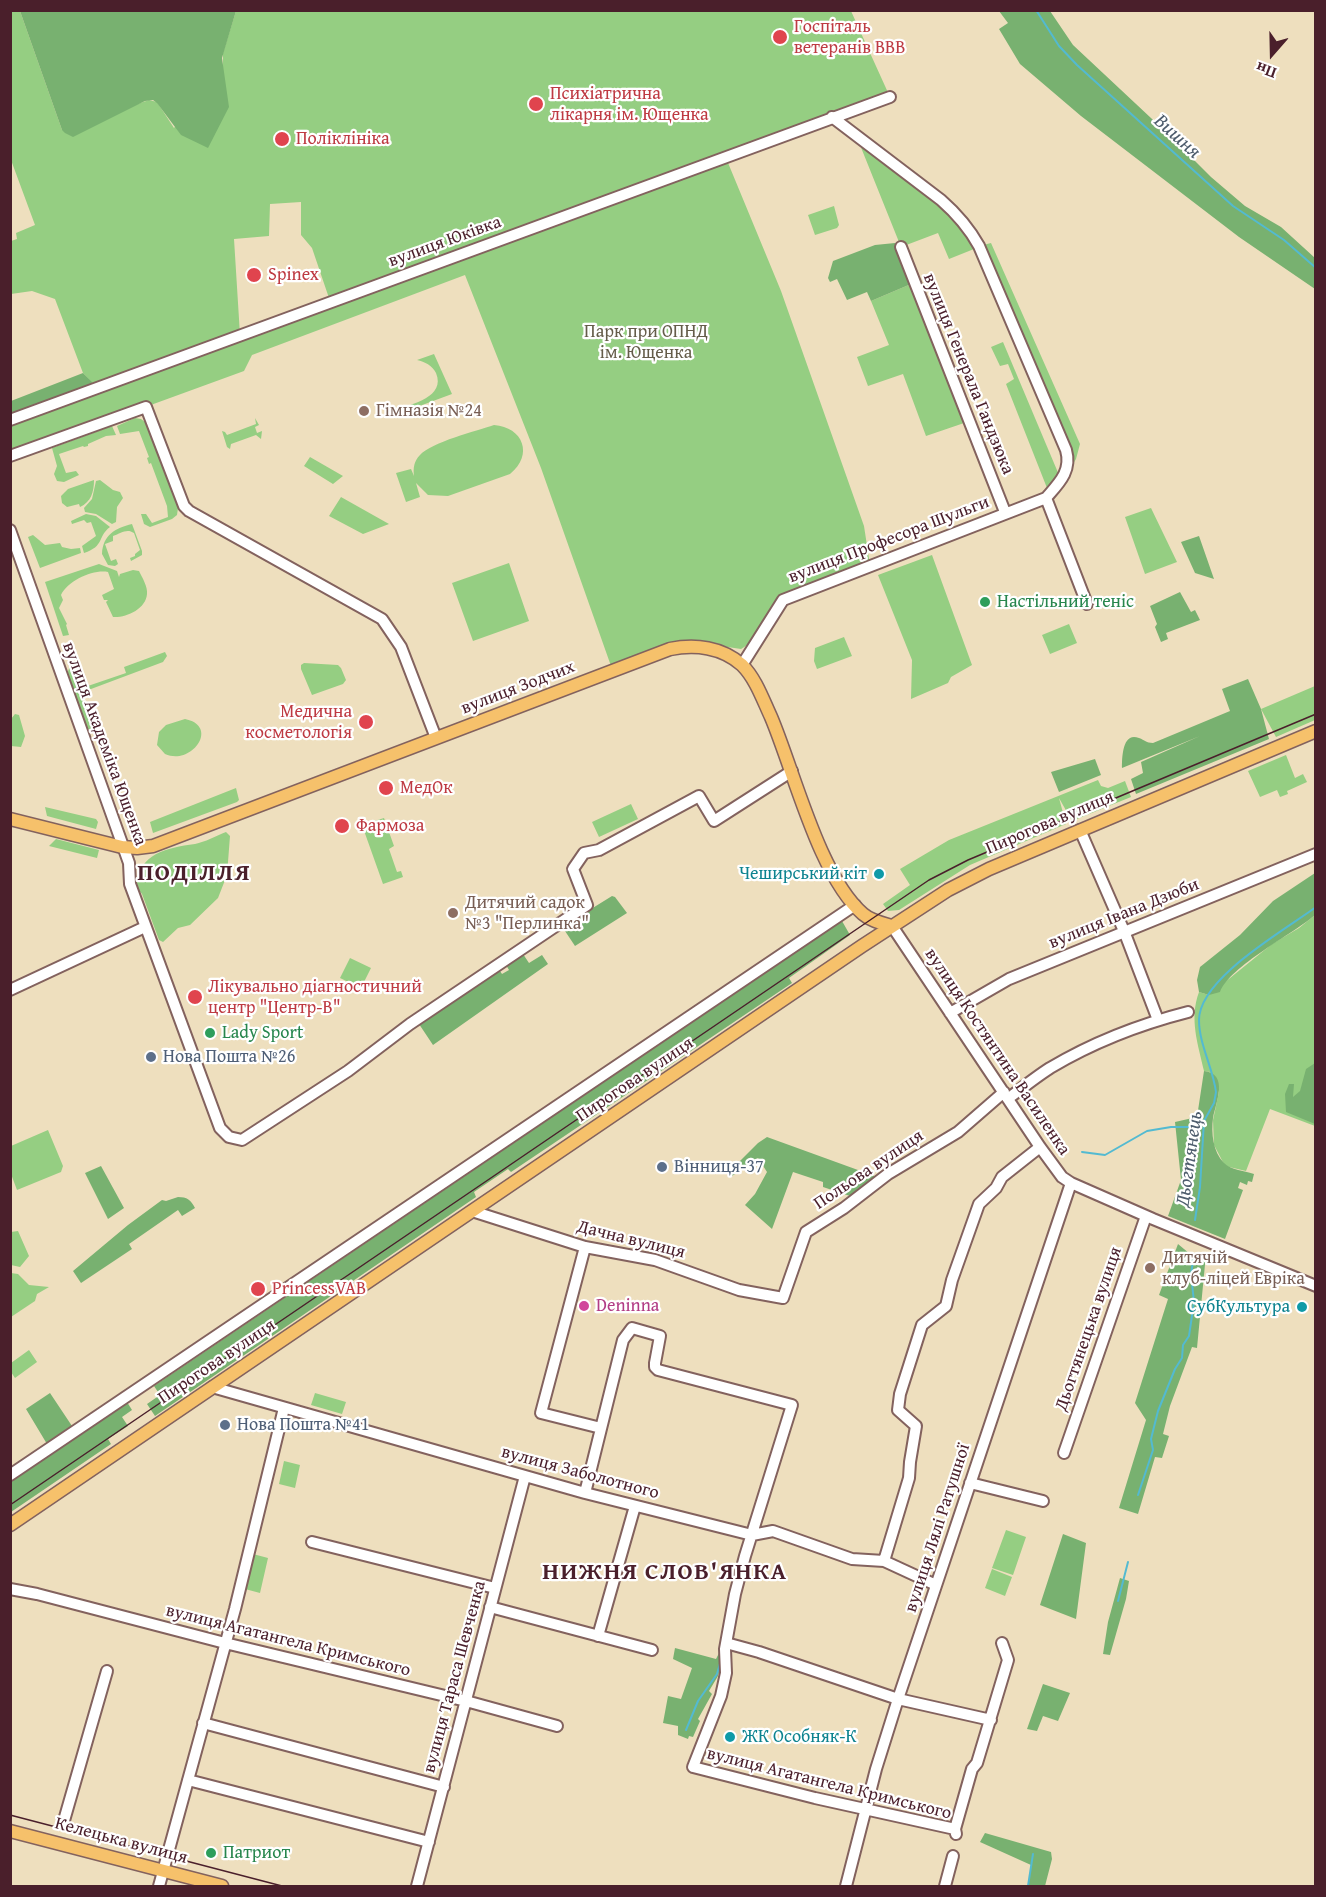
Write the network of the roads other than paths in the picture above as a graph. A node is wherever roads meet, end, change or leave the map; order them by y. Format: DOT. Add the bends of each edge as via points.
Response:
graph roads {
  1 [pos="890,97"];
  2 [pos="832,117"];
  3 [pos="901,247"];
  4 [pos="10,420"];
  5 [pos="10,456"];
  6 [pos="1046,498"];
  7 [pos="1005,512"];
  8 [pos="10,530"];
  9 [pos="1087,604"];
  10 [pos="742,665"];
  11 [pos="1316,731"];
  12 [pos="436,738"];
  13 [pos="792,771"];
  14 [pos="10,819"];
  15 [pos="1080,830"];
  16 [pos="122,847"];
  17 [pos="1316,854"];
  18 [pos="855,905"];
  19 [pos="892,926"];
  20 [pos="145,927"];
  21 [pos="1124,931"];
  22 [pos="10,990"];
  23 [pos="1188,1012"];
  24 [pos="950,1013"];
  25 [pos="1158,1020"];
  26 [pos="1007,1095"];
  27 [pos="1040,1147"];
  28 [pos="1071,1183"];
  29 [pos="472,1211"];
  30 [pos="1146,1216"];
  31 [pos="585,1247"];
  32 [pos="1316,1286"];
  33 [pos="783,1298"];
  34 [pos="212,1387"];
  35 [pos="284,1408"];
  36 [pos="601,1428"];
  37 [pos="1065,1453"];
  38 [pos="10,1475"];
  39 [pos="525,1476"];
  40 [pos="970,1483"];
  41 [pos="585,1493"];
  42 [pos="1043,1501"];
  43 [pos="634,1506"];
  44 [pos="10,1525"];
  45 [pos="753,1535"];
  46 [pos="312,1542"];
  47 [pos="884,1561"];
  48 [pos="936,1585"];
  49 [pos="495,1588"];
  50 [pos="10,1589"];
  51 [pos="490,1607"];
  52 [pos="598,1636"];
  53 [pos="225,1643"];
  54 [pos="726,1643"];
  55 [pos="1002,1643"];
  56 [pos="652,1650"];
  57 [pos="106,1671"];
  58 [pos="898,1699"];
  59 [pos="466,1701"];
  60 [pos="990,1720"];
  61 [pos="203,1723"];
  62 [pos="557,1726"];
  63 [pos="188,1780"];
  64 [pos="444,1787"];
  65 [pos="865,1809"];
  66 [pos="63,1824"];
  67 [pos="10,1831"];
  68 [pos="429,1842"];
  69 [pos="953,1856"];
  70 [pos="164,1871"];
  71 [pos="159,1887"];
  72 [pos="222,1887"];
  73 [pos="417,1887"];
  74 [pos="846,1887"];
  75 [pos="945,1887"];
  1 -- 2 [label="street, вулиця Юківка"];
  2 -- 4 [label="street, вулиця Юківка"];
  2 -- 6 [label="street" via="947,206 963,221 979,246 1067,454 1064,477"];
  3 -- 7 [label="street, вулиця Генерала Гандзюка"];
  5 -- 12 [label="street" via="146,407 189,511 382,619 400,647"];
  6 -- 7 [label="street, вулиця Професора Шульги"];
  6 -- 9 [label="street"];
  7 -- 10 [label="street, вулиця Професора Шульги" via="783,600"];
  8 -- 16 [label="street, вулиця Академіка Ющенка"];
  10 -- 12 [label="main road, вулиця Зодчих" via="703,647 670,650"];
  10 -- 13 [label="main road" via="761,694"];
  11 -- 15 [label="main road, Пирогова вулиця"];
  12 -- 16 [label="main road, вулиця Зодчих" via="165,842"];
  13 -- 18 [label="main road" via="818,843"];
  13 -- 20 [label="street, вулиця Академіка Ющенка" via="714,821 699,796 599,850 584,853 573,869 587,905 242,1140 228,1137 220,1128"];
  14 -- 16 [label="main road, вулиця Зодчих"];
  15 -- 19 [label="main road, Пирогова вулиця" via="967,879"];
  15 -- 21 [label="street"];
  16 -- 20 [label="street, вулиця Академіка Ющенка"];
  17 -- 21 [label="street, вулиця Івана Дзюби"];
  18 -- 19 [label="main road" via="866,916"];
  18 -- 38 [label="street, Пирогова вулиця"];
  19 -- 24 [label="street, вулиця Костянтина Василенка"];
  19 -- 29 [label="main road, Пирогова вулиця"];
  20 -- 22 [label="street"];
  21 -- 24 [label="street, вулиця Івана Дзюби" via="1009,980"];
  21 -- 25 [label="street"];
  23 -- 25 [label="street, Польова вулиця"];
  24 -- 26 [label="street, вулиця Костянтина Василенка"];
  25 -- 26 [label="street, Польова вулиця" via="1050,1068"];
  26 -- 27 [label="street, вулиця Костянтина Василенка"];
  26 -- 33 [label="street, Польова вулиця" via="806,1232"];
  27 -- 28 [label="street, вулиця Костянтина Василенка"];
  27 -- 47 [label="street" via="1002,1177 978,1204 946,1306 922,1325 898,1410 916,1426 909,1478"];
  28 -- 30 [label="street, вулиця Костянтина Василенка"];
  28 -- 40 [label="street, вулиця Лялі Ратушної"];
  29 -- 31 [label="street, Дачна вулиця"];
  29 -- 34 [label="main road, Пирогова вулиця"];
  30 -- 32 [label="street, вулиця Костянтина Василенка"];
  30 -- 37 [label="street, Дьогтянецька вулиця"];
  31 -- 33 [label="street, Дачна вулиця" via="655,1260 739,1290"];
  31 -- 36 [label="street" via="541,1413"];
  34 -- 35 [label="street, вулиця Заболотного"];
  34 -- 44 [label="main road, Пирогова вулиця"];
  35 -- 39 [label="street, вулиця Заболотного"];
  35 -- 53 [label="street"];
  36 -- 41 [label="street"];
  36 -- 45 [label="street" via="622,1340 632,1328 660,1335 655,1363 658,1370 792,1405"];
  39 -- 41 [label="street, вулиця Заболотного"];
  39 -- 49 [label="street, вулиця Тараса Шевченка"];
  40 -- 42 [label="street"];
  40 -- 48 [label="street, вулиця Лялі Ратушної"];
  41 -- 43 [label="street, вулиця Заболотного"];
  43 -- 45 [label="street, вулиця Заболотного"];
  43 -- 52 [label="street"];
  45 -- 47 [label="street, вулиця Заболотного" via="773,1531 852,1559"];
  45 -- 54 [label="street" via="735,1594"];
  46 -- 49 [label="street"];
  47 -- 48 [label="street, вулиця Заболотного"];
  48 -- 58 [label="street, вулиця Лялі Ратушної"];
  49 -- 51 [label="street, вулиця Тараса Шевченка"];
  50 -- 53 [label="street, вулиця Агатангела Кримського"];
  51 -- 52 [label="street"];
  51 -- 59 [label="street, вулиця Тараса Шевченка"];
  52 -- 56 [label="street"];
  53 -- 59 [label="street, вулиця Агатангела Кримського"];
  53 -- 61 [label="street"];
  54 -- 58 [label="street"];
  54 -- 65 [label="street, вулиця Агатангела Кримського" via="721,1696 693,1767"];
  55 -- 60 [label="street" via="1008,1660"];
  57 -- 66 [label="street"];
  58 -- 60 [label="street"];
  58 -- 65 [label="street, вулиця Лялі Ратушної"];
  59 -- 62 [label="street, вулиця Агатангела Кримського"];
  59 -- 64 [label="street, вулиця Тараса Шевченка"];
  60 -- 65 [label="street, вулиця Агатангела Кримського" via="969,1776 955,1832"];
  61 -- 63 [label="street"];
  61 -- 64 [label="street"];
  63 -- 68 [label="street"];
  63 -- 70 [label="street"];
  64 -- 68 [label="street, вулиця Тараса Шевченка"];
  65 -- 74 [label="street, вулиця Лялі Ратушної"];
  67 -- 70 [label="main road, Келецька вулиця"];
  68 -- 73 [label="street, вулиця Тараса Шевченка"];
  69 -- 75 [label="street"];
  70 -- 71 [label="street"];
  70 -- 72 [label="main road, Келецька вулиця"];
}
